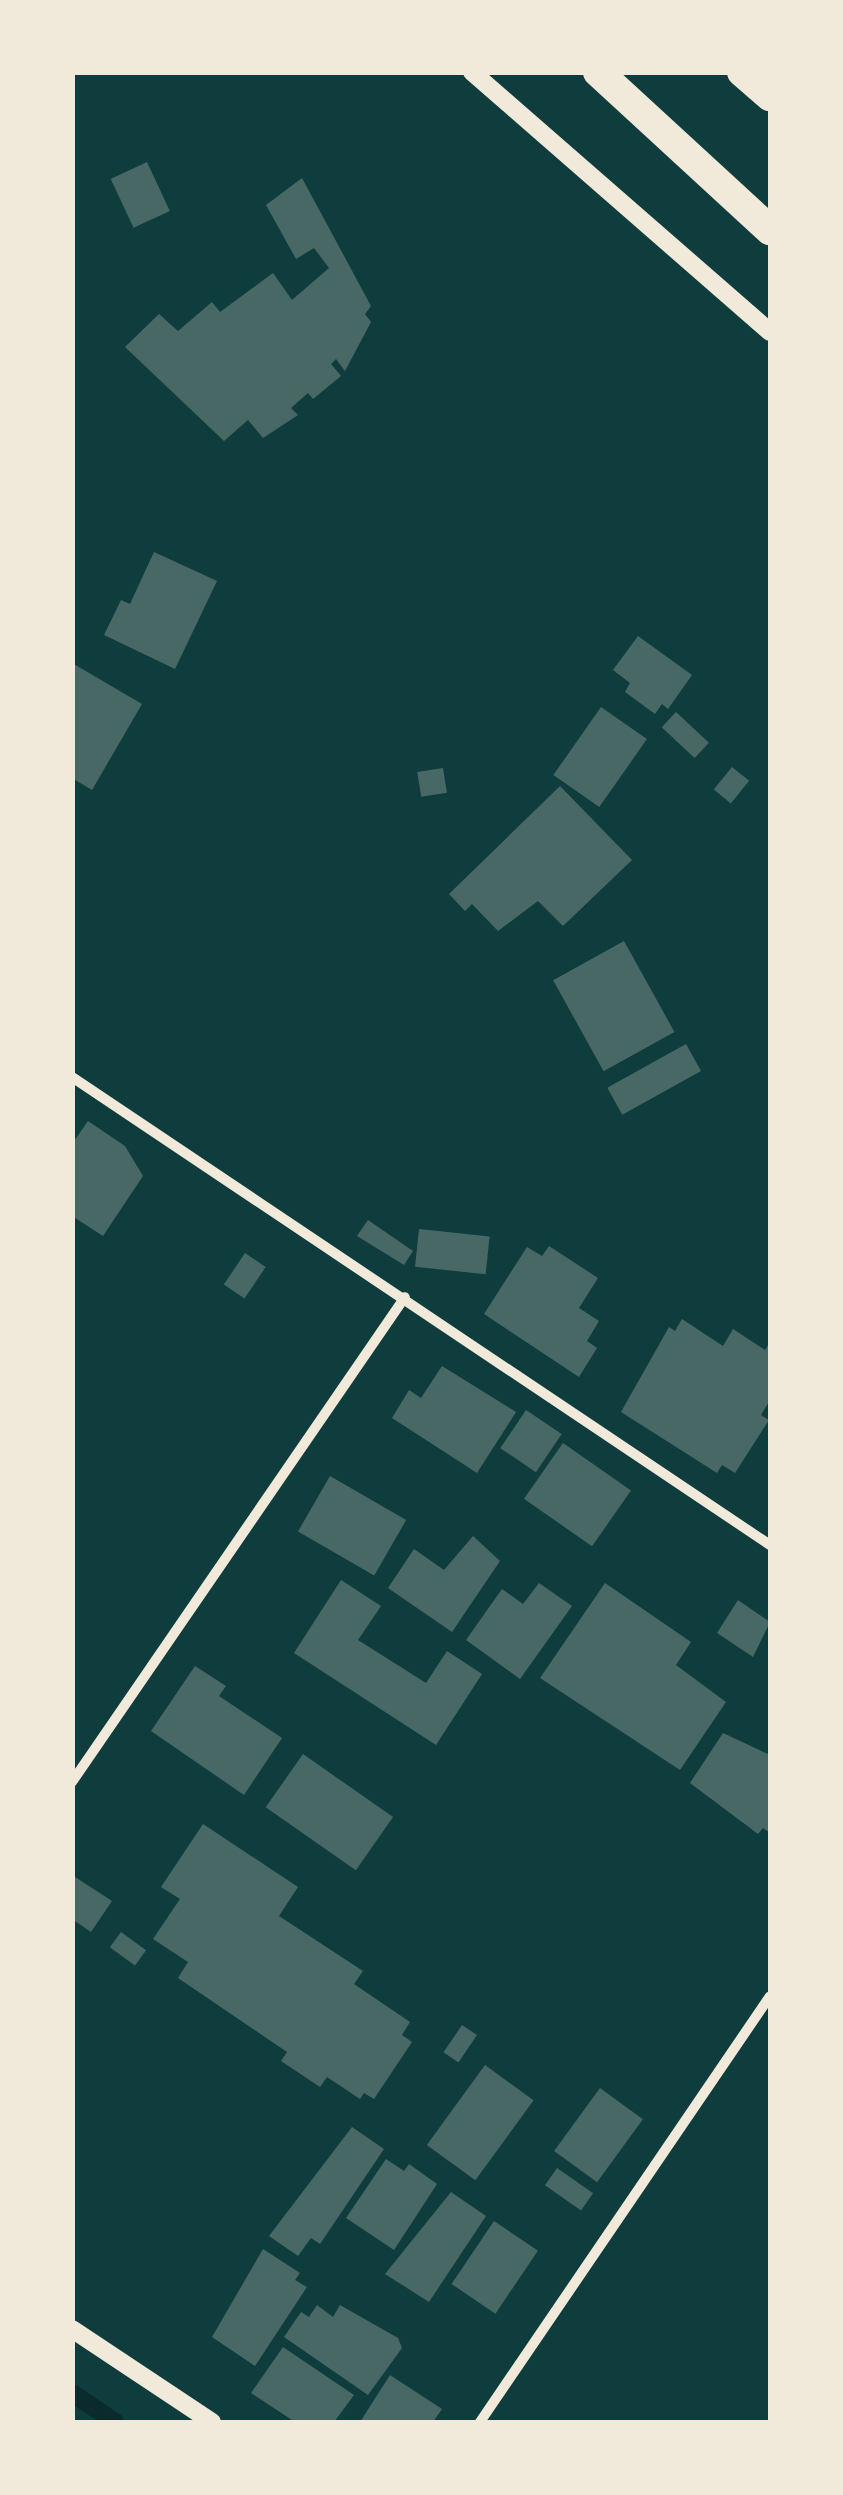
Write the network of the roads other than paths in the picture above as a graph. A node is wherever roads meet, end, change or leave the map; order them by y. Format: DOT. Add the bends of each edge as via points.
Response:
graph roads {
  1 [pos="472,72"];
  2 [pos="598,72"];
  3 [pos="742,72"];
  4 [pos="770,96"];
  5 [pos="769,228"];
  6 [pos="770,332"];
  7 [pos="72,1077"];
  8 [pos="404,1297"];
  9 [pos="770,1545"];
  10 [pos="72,1782"];
  11 [pos="770,1996"];
  12 [pos="72,2329"];
  13 [pos="212,2422"];
  14 [pos="480,2422"];
  1 -- 6 [label="street"];
  2 -- 5 [label="highway"];
  3 -- 4 [label="highway"];
  7 -- 8 [label="street"];
  8 -- 9 [label="street"];
  8 -- 10 [label="street"];
  11 -- 14 [label="street"];
  12 -- 13 [label="street"];
}
